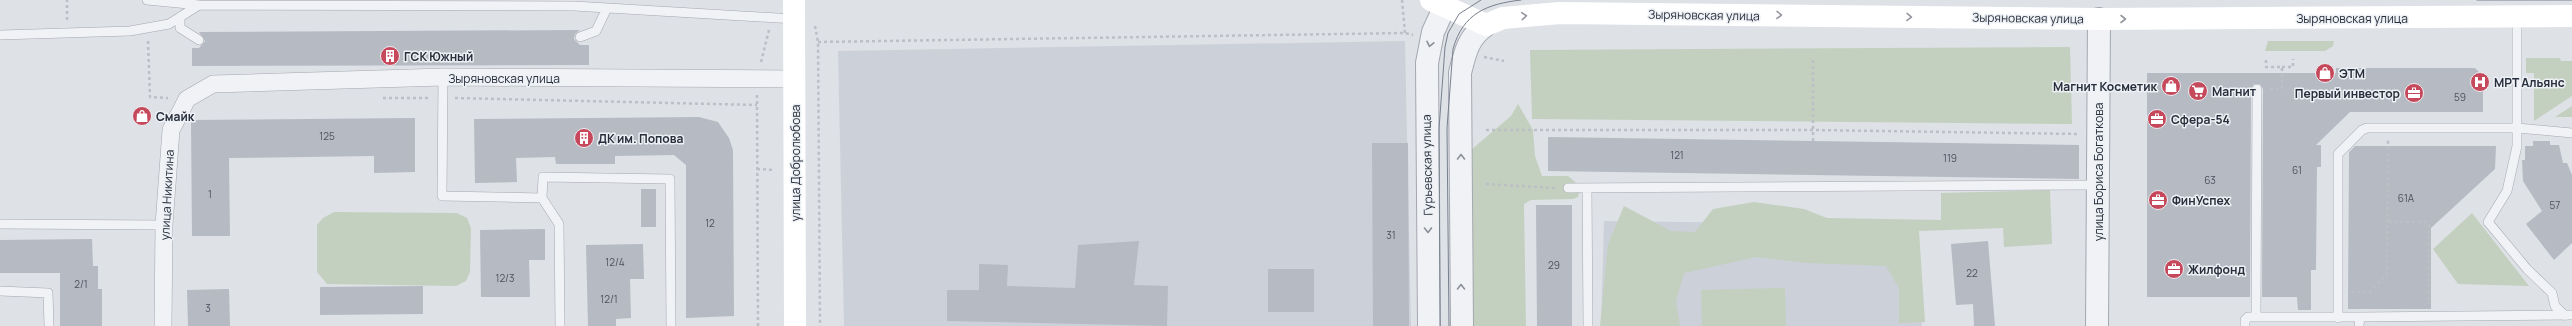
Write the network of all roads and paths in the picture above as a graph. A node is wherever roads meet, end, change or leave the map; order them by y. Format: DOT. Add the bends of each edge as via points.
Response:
graph roads {
  1 [pos="67,0"];
  2 [pos="147,0"];
  3 [pos="1402,0"];
  4 [pos="1443,3"];
  5 [pos="199,5"];
  6 [pos="607,8"];
  7 [pos="801,13"];
  8 [pos="180,16"];
  9 [pos="2572,16"];
  10 [pos="2517,17"];
  11 [pos="773,18"];
  12 [pos="2099,19"];
  13 [pos="1486,25"];
  14 [pos="67,33"];
  15 [pos="1405,33"];
  16 [pos="0,35"];
  17 [pos="580,37"];
  18 [pos="199,40"];
  19 [pos="818,42"];
  20 [pos="1431,42"];
  21 [pos="148,47"];
  22 [pos="1465,53"];
  23 [pos="2293,59"];
  24 [pos="1813,60"];
  25 [pos="2266,60"];
  26 [pos="1504,61"];
  27 [pos="2282,67"];
  28 [pos="444,77"];
  29 [pos="757,79"];
  30 [pos="794,79"];
  31 [pos="213,84"];
  32 [pos="2282,86"];
  33 [pos="2257,89"];
  34 [pos="150,97"];
  35 [pos="2517,128"];
  36 [pos="1486,130"];
  37 [pos="1813,130"];
  38 [pos="2572,133"];
  39 [pos="2098,134"];
  40 [pos="1813,141"];
  41 [pos="2388,146"];
  42 [pos="1486,184"];
  43 [pos="2098,185"];
  44 [pos="1568,188"];
  45 [pos="1587,188"];
  46 [pos="542,198"];
  47 [pos="2388,222"];
  48 [pos="0,224"];
  49 [pos="164,224"];
  50 [pos="0,291"];
  51 [pos="2348,292"];
  52 [pos="2428,309"];
  53 [pos="2568,316"];
  54 [pos="2256,317"];
  55 [pos="2338,318"];
  56 [pos="2360,322"];
  57 [pos="49,326"];
  58 [pos="163,326"];
  59 [pos="560,326"];
  60 [pos="671,326"];
  61 [pos="758,326"];
  62 [pos="795,326"];
  63 [pos="820,326"];
  64 [pos="1429,326"];
  65 [pos="1462,326"];
  66 [pos="1588,326"];
  67 [pos="2097,326"];
  68 [pos="2245,326"];
  1 -- 14 [label="path"];
  2 -- 5 [label="lane"];
  3 -- 15 [label="path"];
  4 -- 13 [label="main road"];
  4 -- 20 [label="street, Гурьевская улица"];
  5 -- 6 [label="lane"];
  5 -- 8 [label="lane"];
  6 -- 11 [label="lane"];
  6 -- 17 [label="lane" via="596,31"];
  7 -- 11 [label="lane"];
  7 -- 19 [label="path"];
  7 -- 30 [label="main road, улица Добролюбова"];
  8 -- 14 [label="lane" via="169,24 130,31"];
  8 -- 18 [label="lane" via="180,28"];
  9 -- 10 [label="main road, Зыряновская улица"];
  12 -- 10 [label="main road, Зыряновская улица, one-way"];
  10 -- 35 [label="lane"];
  11 -- 29 [label="path"];
  13 -- 12 [label="main road, Зыряновская улица, one-way" via="1503,18 1560,13"];
  12 -- 39 [label="street, улица Бориса Богаткова"];
  13 -- 22 [label="street" via="1475,32"];
  14 -- 16 [label="lane"];
  15 -- 19 [label="path"];
  15 -- 20 [label="path"];
  19 -- 63 [label="path"];
  20 -- 64 [label="street, Гурьевская улица, one-way" via="1426,77"];
  21 -- 34 [label="path"];
  22 -- 26 [label="path"];
  65 -- 22 [label="street, one-way" via="1460,73"];
  23 -- 27 [label="path" via="2293,67"];
  24 -- 37 [label="path"];
  25 -- 27 [label="path" via="2266,67"];
  27 -- 32 [label="path"];
  28 -- 29 [label="street, Зыряновская улица"];
  28 -- 31 [label="street, Зыряновская улица"];
  28 -- 46 [label="lane" via="442,196"];
  29 -- 30 [label="street, Зыряновская улица"];
  29 -- 61 [label="path"];
  30 -- 62 [label="main road, улица Добролюбова"];
  31 -- 49 [label="street, улица Никитина" via="187,99 171,130"];
  33 -- 54 [label="lane"];
  35 -- 38 [label="lane"];
  35 -- 53 [label="lane" via="2517,146 2507,191 2488,222 2527,269 2552,292 2555,306"];
  35 -- 55 [label="lane" via="2367,128 2341,150 2338,154"];
  36 -- 37 [label="path"];
  37 -- 39 [label="path"];
  37 -- 40 [label="path"];
  39 -- 43 [label="street, улица Бориса Богаткова"];
  41 -- 47 [label="path"];
  42 -- 44 [label="path"];
  43 -- 45 [label="lane"];
  43 -- 67 [label="street, улица Бориса Богаткова"];
  44 -- 45 [label="lane"];
  45 -- 66 [label="lane"];
  46 -- 59 [label="lane" via="559,224"];
  46 -- 60 [label="lane" via="542,177 670,179"];
  47 -- 51 [label="path" via="2388,274 2370,292"];
  47 -- 52 [label="path" via="2429,224"];
  48 -- 49 [label="lane"];
  49 -- 58 [label="street, улица Никитина"];
  50 -- 57 [label="lane" via="48,293"];
  53 -- 56 [label="lane"];
  54 -- 55 [label="lane"];
  54 -- 68 [label="lane" via="2246,318"];
  55 -- 56 [label="lane"];
}
